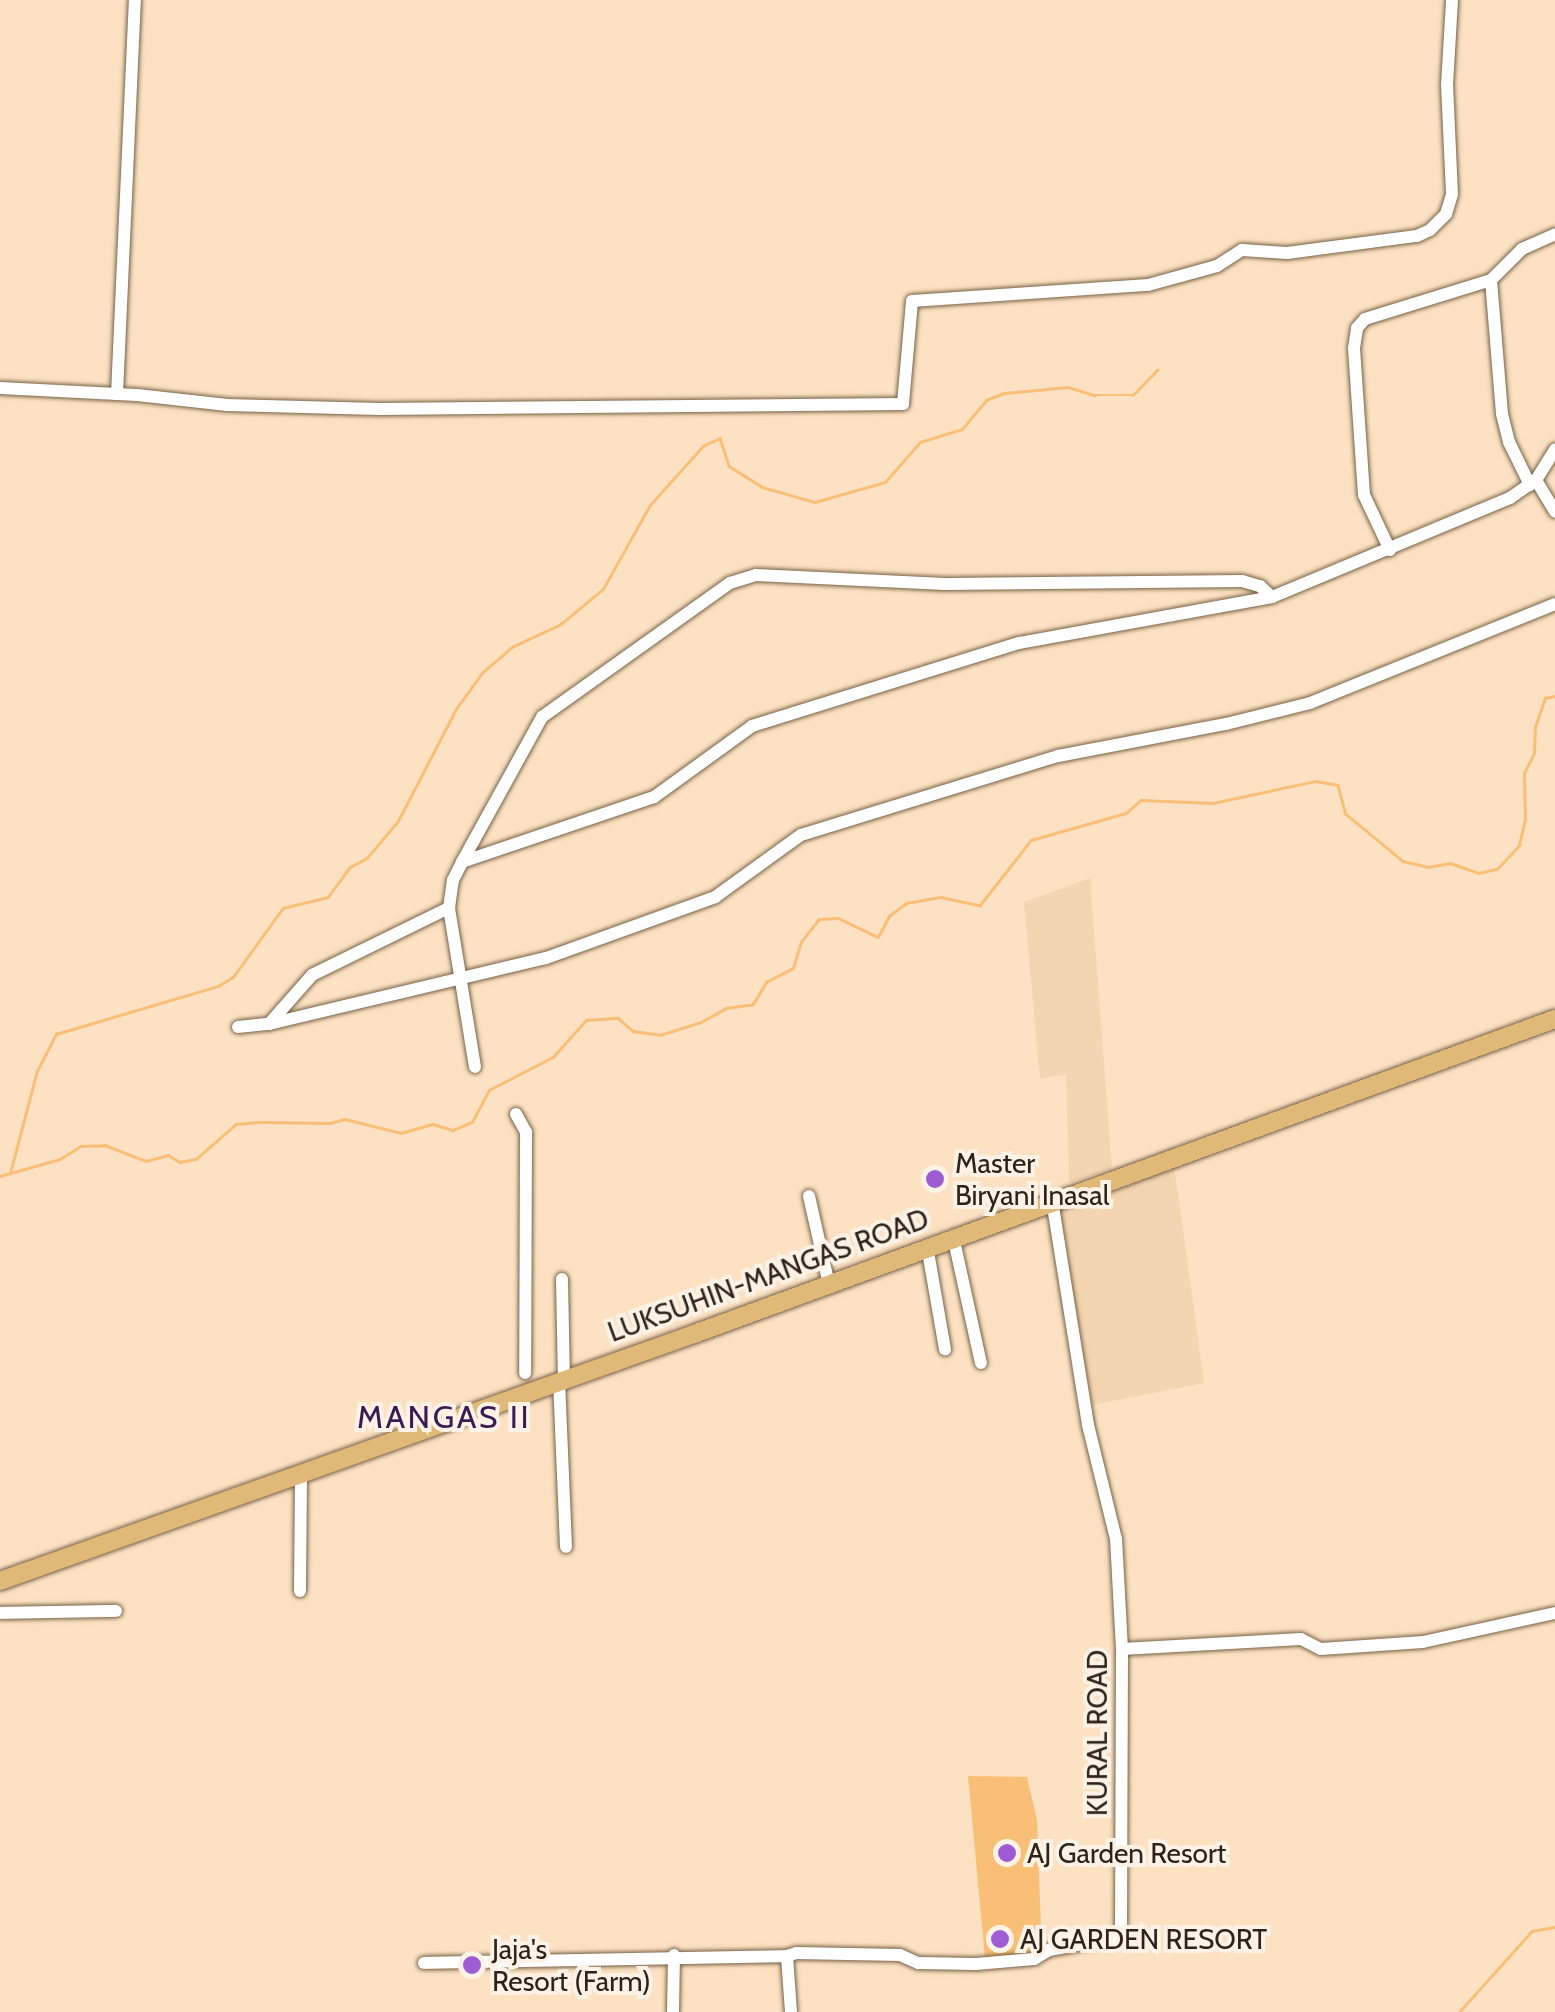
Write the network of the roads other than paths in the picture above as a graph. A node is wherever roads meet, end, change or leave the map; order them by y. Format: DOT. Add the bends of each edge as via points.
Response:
graph roads {
  1 [pos="135,0"];
  2 [pos="1452,0"];
  3 [pos="1555,234"];
  4 [pos="1491,280"];
  5 [pos="0,388"];
  6 [pos="117,394"];
  7 [pos="1555,450"];
  8 [pos="1533,482"];
  9 [pos="1555,512"];
  10 [pos="1390,550"];
  11 [pos="1272,597"];
  12 [pos="1555,604"];
  13 [pos="462,862"];
  14 [pos="448,908"];
  15 [pos="463,979"];
  16 [pos="1555,1019"];
  17 [pos="270,1024"];
  18 [pos="238,1028"];
  19 [pos="475,1067"];
  20 [pos="516,1114"];
  21 [pos="809,1196"];
  22 [pos="1052,1200"];
  23 [pos="953,1236"];
  24 [pos="926,1246"];
  25 [pos="562,1279"];
  26 [pos="830,1285"];
  27 [pos="945,1350"];
  28 [pos="982,1362"];
  29 [pos="561,1379"];
  30 [pos="524,1381"];
  31 [pos="301,1473"];
  32 [pos="566,1548"];
  33 [pos="0,1581"];
  34 [pos="300,1590"];
  35 [pos="116,1611"];
  36 [pos="1555,1613"];
  37 [pos="0,1614"];
  38 [pos="1122,1650"];
  39 [pos="674,1955"];
  40 [pos="787,1956"];
  41 [pos="424,1963"];
  42 [pos="673,2012"];
  43 [pos="791,2012"];
  1 -- 6 [label="street"];
  2 -- 6 [label="street" via="1446,85 1452,194 1446,214 1430,230 1287,253 1242,250 1217,266 1148,285 912,301 903,404 379,409"];
  3 -- 4 [label="street" via="1522,249"];
  4 -- 8 [label="street" via="1502,414 1509,442"];
  4 -- 10 [label="street" via="1364,319 1357,328 1364,495"];
  5 -- 6 [label="street"];
  7 -- 8 [label="street"];
  8 -- 9 [label="street"];
  8 -- 10 [label="street"];
  10 -- 11 [label="street"];
  11 -- 13 [label="street" via="1020,643 752,726 654,798"];
  11 -- 13 [label="street" via="1242,581 944,584 744,576 542,717"];
  12 -- 15 [label="street" via="1310,704 1058,756 825,827 781,847 701,903 546,958"];
  13 -- 14 [label="street"];
  14 -- 15 [label="street"];
  14 -- 17 [label="street" via="312,975"];
  15 -- 17 [label="street"];
  15 -- 19 [label="street"];
  16 -- 22 [label="main road, LUKSUHIN-MANGAS ROAD"];
  17 -- 18 [label="street"];
  20 -- 30 [label="street" via="526,1132"];
  21 -- 26 [label="street"];
  22 -- 23 [label="main road, LUKSUHIN-MANGAS ROAD"];
  22 -- 38 [label="street, KURAL ROAD" via="1099,1481 1114,1517"];
  23 -- 24 [label="main road, LUKSUHIN-MANGAS ROAD"];
  23 -- 28 [label="street"];
  24 -- 26 [label="main road, LUKSUHIN-MANGAS ROAD"];
  24 -- 27 [label="street"];
  25 -- 29 [label="street"];
  26 -- 29 [label="main road, LUKSUHIN-MANGAS ROAD"];
  29 -- 30 [label="main road, LUKSUHIN-MANGAS ROAD"];
  29 -- 32 [label="street"];
  30 -- 31 [label="main road, LUKSUHIN-MANGAS ROAD"];
  31 -- 33 [label="main road, LUKSUHIN-MANGAS ROAD"];
  31 -- 34 [label="street"];
  35 -- 37 [label="street"];
  36 -- 38 [label="street" via="1423,1642 1321,1648 1301,1639"];
  38 -- 40 [label="street, KURAL ROAD" via="1120,1937 1049,1950 1034,1959 976,1964 918,1963 900,1955"];
  39 -- 40 [label="street"];
  39 -- 41 [label="street"];
  39 -- 42 [label="street"];
  40 -- 43 [label="street"];
}
